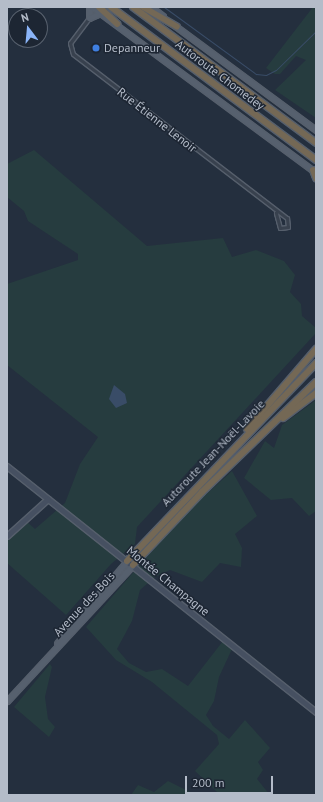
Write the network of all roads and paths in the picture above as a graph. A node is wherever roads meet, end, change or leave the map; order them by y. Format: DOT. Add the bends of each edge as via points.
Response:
graph roads {
  1 [pos="90,7"];
  2 [pos="111,7"];
  3 [pos="133,7"];
  4 [pos="143,7"];
  5 [pos="151,7"];
  6 [pos="99,10"];
  7 [pos="89,18"];
  8 [pos="117,24"];
  9 [pos="177,27"];
  10 [pos="316,129"];
  11 [pos="316,143"];
  12 [pos="316,160"];
  13 [pos="314,171"];
  14 [pos="316,178"];
  15 [pos="276,214"];
  16 [pos="316,349"];
  17 [pos="316,362"];
  18 [pos="316,382"];
  19 [pos="316,393"];
  20 [pos="272,426"];
  21 [pos="218,464"];
  22 [pos="7,466"];
  23 [pos="48,498"];
  24 [pos="7,536"];
  25 [pos="130,563"];
  26 [pos="8,700"];
  27 [pos="316,712"];
  1 -- 6 [label="main road"];
  1 -- 7 [label="main road"];
  2 -- 12 [label="highway, Autoroute Chomedey"];
  3 -- 11 [label="highway, Autoroute Chomedey"];
  4 -- 9 [label="highway"];
  5 -- 9 [label="main road"];
  6 -- 7 [label="main road"];
  6 -- 8 [label="highway"];
  7 -- 15 [label="street, Rue Étienne Lenoir" via="70,43 73,54"];
  8 -- 13 [label="main road"];
  9 -- 10 [label="main road"];
  13 -- 14 [label="highway"];
  15 -- 15 [label="street, Rue Étienne Lenoir" via="280,228 288,227 288,219"];
  16 -- 21 [label="highway"];
  17 -- 21 [label="highway, Autoroute Jean-Noël-Lavoie"];
  18 -- 20 [label="highway, Autoroute Jean-Noël-Lavoie"];
  19 -- 20 [label="highway"];
  20 -- 25 [label="highway, Autoroute Jean-Noël-Lavoie"];
  21 -- 25 [label="highway, Autoroute Jean-Noël-Lavoie"];
  22 -- 23 [label="street, Montée Champagne"];
  23 -- 24 [label="street"];
  23 -- 25 [label="street, Montée Champagne"];
  25 -- 26 [label="main road, Avenue des Bois"];
  25 -- 27 [label="street, Montée Champagne"];
}
